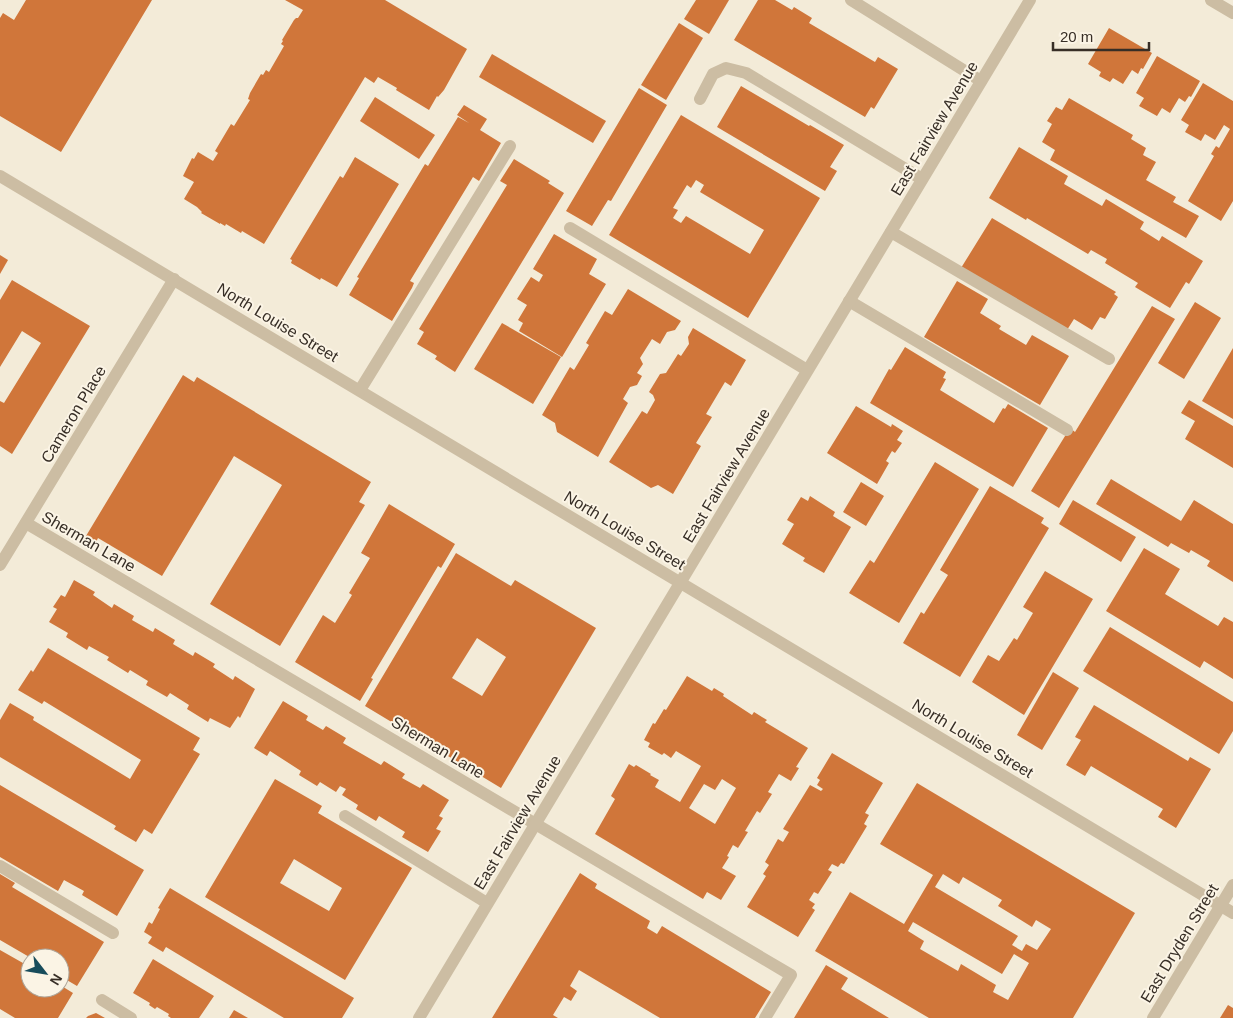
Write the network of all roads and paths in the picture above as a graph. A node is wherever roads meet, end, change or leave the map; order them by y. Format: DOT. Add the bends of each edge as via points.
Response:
graph roads {
  1 [pos="852,0"];
  2 [pos="1030,0"];
  3 [pos="981,81"];
  4 [pos="700,99"];
  5 [pos="510,146"];
  6 [pos="0,176"];
  7 [pos="922,179"];
  8 [pos="570,228"];
  9 [pos="890,232"];
  10 [pos="174,279"];
  11 [pos="849,301"];
  12 [pos="1109,359"];
  13 [pos="808,370"];
  14 [pos="360,390"];
  15 [pos="1067,430"];
  16 [pos="26,523"];
  17 [pos="0,565"];
  18 [pos="680,582"];
  19 [pos="345,816"];
  20 [pos="535,823"];
  21 [pos="0,866"];
  22 [pos="1233,885"];
  23 [pos="487,903"];
  24 [pos="1220,906"];
  25 [pos="1233,913"];
  26 [pos="113,933"];
  27 [pos="102,1000"];
  28 [pos="131,1018"];
  29 [pos="419,1018"];
  30 [pos="765,1018"];
  31 [pos="1153,1018"];
  1 -- 3 [label="street"];
  2 -- 3 [label="street, East Fairview Avenue"];
  3 -- 7 [label="street, East Fairview Avenue"];
  4 -- 7 [label="street" via="713,74 726,68 746,73"];
  5 -- 14 [label="street"];
  6 -- 10 [label="street, North Louise Street"];
  7 -- 9 [label="street, East Fairview Avenue"];
  8 -- 13 [label="street"];
  9 -- 11 [label="street, East Fairview Avenue"];
  9 -- 12 [label="street"];
  10 -- 14 [label="street, North Louise Street"];
  10 -- 16 [label="street, Cameron Place"];
  11 -- 13 [label="street, East Fairview Avenue"];
  11 -- 15 [label="street"];
  13 -- 18 [label="street, East Fairview Avenue"];
  14 -- 18 [label="street, North Louise Street"];
  16 -- 17 [label="street, Cameron Place"];
  16 -- 20 [label="street, Sherman Lane"];
  18 -- 20 [label="street, East Fairview Avenue"];
  18 -- 24 [label="street, North Louise Street"];
  19 -- 23 [label="street"];
  20 -- 23 [label="street, East Fairview Avenue"];
  20 -- 30 [label="street, Sherman Lane" via="791,975"];
  21 -- 26 [label="street"];
  22 -- 24 [label="street, East Dryden Street"];
  23 -- 29 [label="street, East Fairview Avenue"];
  24 -- 25 [label="street, North Louise Street"];
  24 -- 31 [label="street, East Dryden Street"];
  27 -- 28 [label="street"];
}
